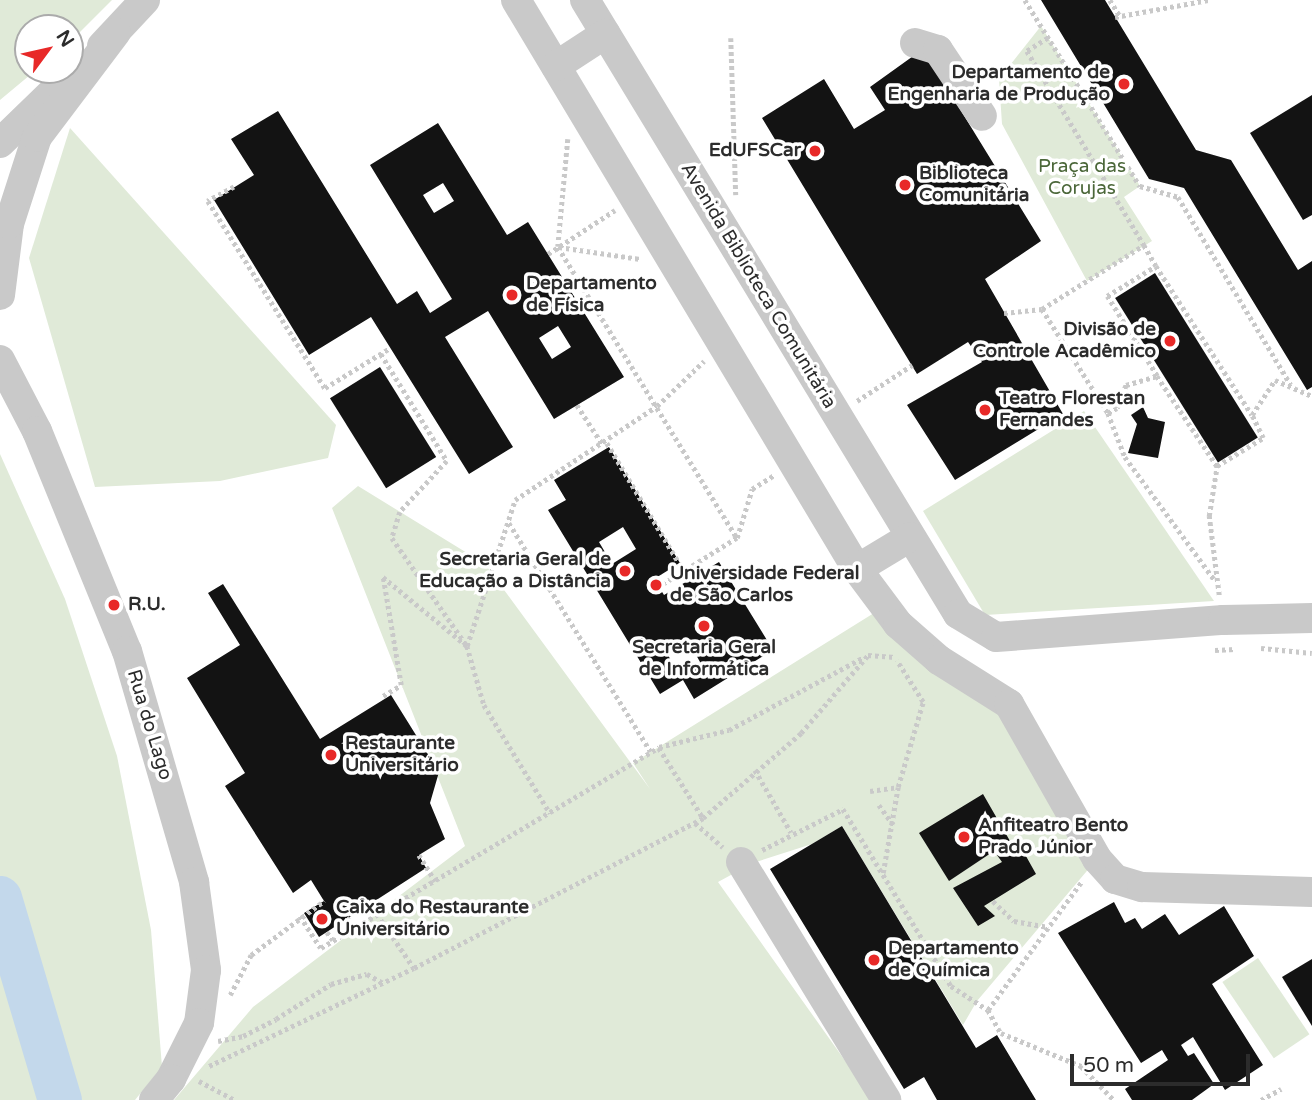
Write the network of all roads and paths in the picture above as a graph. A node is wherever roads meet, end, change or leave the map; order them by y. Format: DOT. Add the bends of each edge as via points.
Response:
graph roads {
  1 [pos="145,0"];
  2 [pos="516,0"];
  3 [pos="585,0"];
  4 [pos="1025,0"];
  5 [pos="1110,0"];
  6 [pos="1209,0"];
  7 [pos="116,32"];
  8 [pos="605,34"];
  9 [pos="731,38"];
  10 [pos="1048,38"];
  11 [pos="915,43"];
  12 [pos="556,66"];
  13 [pos="572,94"];
  14 [pos="982,116"];
  15 [pos="0,127"];
  16 [pos="0,143"];
  17 [pos="234,187"];
  18 [pos="635,197"];
  19 [pos="736,198"];
  20 [pos="1144,245"];
  21 [pos="558,247"];
  22 [pos="548,254"];
  23 [pos="675,264"];
  24 [pos="1156,266"];
  25 [pos="0,295"];
  26 [pos="1042,309"];
  27 [pos="1004,313"];
  28 [pos="722,343"];
  29 [pos="0,348"];
  30 [pos="390,348"];
  31 [pos="381,354"];
  32 [pos="0,361"];
  33 [pos="912,365"];
  34 [pos="1157,376"];
  35 [pos="1292,387"];
  36 [pos="1312,396"];
  37 [pos="578,405"];
  38 [pos="657,406"];
  39 [pos="1108,413"];
  40 [pos="836,415"];
  41 [pos="1252,415"];
  42 [pos="605,444"];
  43 [pos="794,463"];
  44 [pos="1217,466"];
  45 [pos="508,522"];
  46 [pos="911,537"];
  47 [pos="737,538"];
  48 [pos="857,569"];
  49 [pos="684,571"];
  50 [pos="1216,582"];
  51 [pos="659,587"];
  52 [pos="1312,618"];
  53 [pos="1223,620"];
  54 [pos="996,637"];
  55 [pos="467,646"];
  56 [pos="868,655"];
  57 [pos="894,657"];
  58 [pos="998,695"];
  59 [pos="383,696"];
  60 [pos="659,747"];
  61 [pos="651,752"];
  62 [pos="755,770"];
  63 [pos="898,787"];
  64 [pos="870,791"];
  65 [pos="879,805"];
  66 [pos="550,813"];
  67 [pos="695,823"];
  68 [pos="895,827"];
  69 [pos="791,832"];
  70 [pos="419,855"];
  71 [pos="1097,859"];
  72 [pos="741,862"];
  73 [pos="883,875"];
  74 [pos="435,881"];
  75 [pos="1312,892"];
  76 [pos="324,901"];
  77 [pos="993,901"];
  78 [pos="377,914"];
  79 [pos="300,916"];
  80 [pos="346,917"];
  81 [pos="338,923"];
  82 [pos="1048,927"];
  83 [pos="353,928"];
  84 [pos="327,932"];
  85 [pos="344,933"];
  86 [pos="333,940"];
  87 [pos="251,955"];
  88 [pos="414,968"];
  89 [pos="383,983"];
  90 [pos="988,1010"];
  91 [pos="204,1045"];
  92 [pos="201,1069"];
  93 [pos="189,1075"];
  94 [pos="1280,1089"];
  95 [pos="154,1100"];
  96 [pos="235,1100"];
  97 [pos="886,1100"];
  98 [pos="1114,1100"];
  99 [pos="1261,1100"];
  1 -- 7 [label="street"];
  2 -- 12 [label="street"];
  3 -- 8 [label="street, Avenida Biblioteca Comunitária"];
  4 -- 10 [label="path"];
  5 -- 6 [label="path" via="1118,17"];
  7 -- 15 [label="street"];
  7 -- 16 [label="street"];
  7 -- 25 [label="street" via="37,137 9,224"];
  8 -- 12 [label="street"];
  8 -- 40 [label="street, Avenida Biblioteca Comunitária"];
  9 -- 19 [label="path"];
  10 -- 20 [label="path" via="1027,51"];
  10 -- 35 [label="path" via="1140,186 1178,197"];
  11 -- 14 [label="street" via="938,50"];
  12 -- 13 [label="street"];
  13 -- 18 [label="street"];
  13 -- 21 [label="path"];
  17 -- 31 [label="path" via="208,201 325,388"];
  18 -- 21 [label="path"];
  18 -- 23 [label="street"];
  20 -- 24 [label="path"];
  20 -- 26 [label="path"];
  21 -- 22 [label="path"];
  21 -- 23 [label="path"];
  21 -- 38 [label="path"];
  23 -- 28 [label="street"];
  24 -- 34 [label="path" via="1107,296"];
  24 -- 41 [label="path"];
  26 -- 27 [label="path"];
  26 -- 39 [label="path"];
  28 -- 38 [label="path"];
  28 -- 43 [label="street"];
  29 -- 32 [label="street"];
  30 -- 31 [label="path"];
  31 -- 55 [label="path" via="447,461 400,512 392,538"];
  32 -- 95 [label="street, Rua do Lago" via="37,431 127,651 194,882 206,970 199,1024 171,1079"];
  33 -- 40 [label="path"];
  34 -- 39 [label="path" via="1126,384 1117,408"];
  34 -- 44 [label="path"];
  35 -- 36 [label="path"];
  35 -- 41 [label="path" via="1275,380"];
  37 -- 42 [label="path"];
  38 -- 42 [label="path"];
  38 -- 47 [label="path"];
  39 -- 50 [label="path" via="1125,457"];
  40 -- 46 [label="street, Avenida Biblioteca Comunitária"];
  41 -- 44 [label="path" via="1263,438"];
  42 -- 45 [label="path" via="514,500"];
  42 -- 49 [label="path"];
  43 -- 47 [label="path" via="752,489"];
  43 -- 48 [label="street"];
  44 -- 50 [label="path" via="1209,516"];
  45 -- 55 [label="path"];
  45 -- 61 [label="path"];
  46 -- 48 [label="street"];
  46 -- 54 [label="street, Avenida Biblioteca Comunitária" via="958,614"];
  47 -- 49 [label="path"];
  48 -- 58 [label="street" via="898,624 939,660"];
  49 -- 51 [label="path"];
  50 -- 53 [label="path"];
  52 -- 53 [label="street"];
  53 -- 54 [label="street"];
  54 -- 58 [label="street" via="990,674"];
  55 -- 59 [label="path" via="383,577 401,685"];
  55 -- 66 [label="path" via="484,705"];
  56 -- 60 [label="path" via="729,730"];
  57 -- 63 [label="path" via="923,702"];
  58 -- 71 [label="street" via="1009,704"];
  60 -- 61 [label="path"];
  60 -- 67 [label="path" via="703,818"];
  61 -- 66 [label="path"];
  62 -- 69 [label="path"];
  63 -- 64 [label="path"];
  63 -- 68 [label="path"];
  65 -- 68 [label="path"];
  66 -- 74 [label="path"];
  67 -- 72 [label="path"];
  67 -- 88 [label="path"];
  68 -- 73 [label="path"];
  69 -- 72 [label="path"];
  69 -- 73 [label="path" via="843,809"];
  70 -- 74 [label="path"];
  71 -- 75 [label="street" via="1115,879 1142,887"];
  71 -- 82 [label="path"];
  72 -- 97 [label="street"];
  73 -- 90 [label="path" via="951,986"];
  74 -- 78 [label="path"];
  76 -- 79 [label="path"];
  77 -- 82 [label="path" via="1014,921"];
  78 -- 83 [label="path"];
  78 -- 88 [label="path"];
  79 -- 86 [label="path" via="321,948"];
  79 -- 87 [label="path"];
  80 -- 83 [label="path"];
  81 -- 85 [label="path"];
  82 -- 90 [label="path"];
  83 -- 85 [label="path"];
  84 -- 86 [label="path"];
  85 -- 86 [label="path"];
  88 -- 89 [label="path"];
  89 -- 91 [label="path" via="367,974 331,984 243,1035"];
  89 -- 92 [label="path"];
  90 -- 98 [label="path" via="1002,1033 1082,1066"];
  93 -- 96 [label="path"];
  94 -- 99 [label="path"];
}
